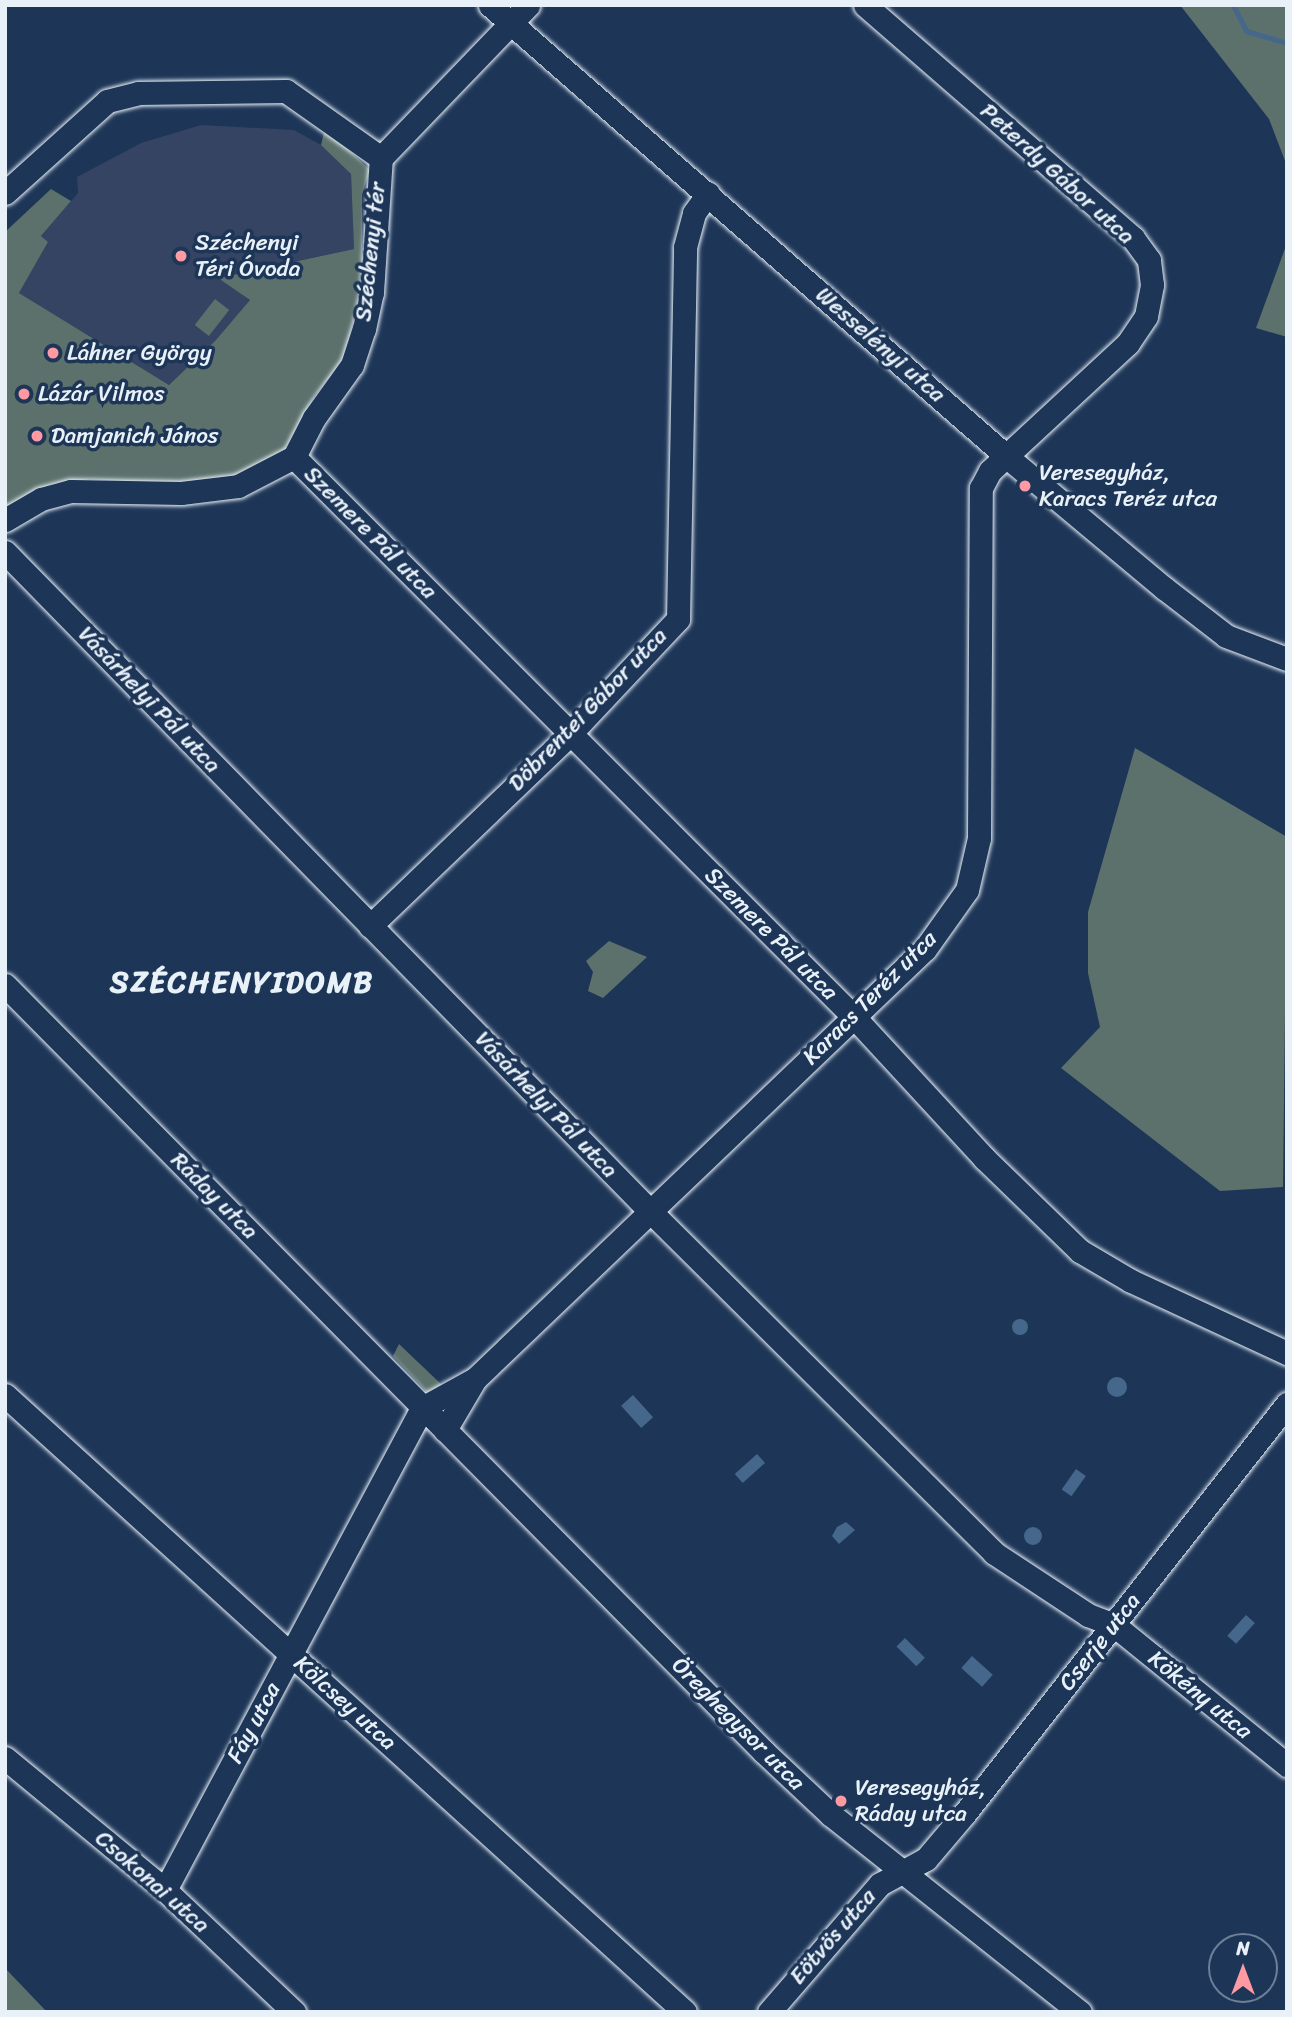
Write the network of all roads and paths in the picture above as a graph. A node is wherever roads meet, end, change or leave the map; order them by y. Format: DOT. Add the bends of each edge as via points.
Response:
graph roads {
  1 [pos="491,5"];
  2 [pos="528,5"];
  3 [pos="865,5"];
  4 [pos="510,25"];
  5 [pos="381,158"];
  6 [pos="5,193"];
  7 [pos="708,194"];
  8 [pos="1006,456"];
  9 [pos="294,457"];
  10 [pos="5,520"];
  11 [pos="5,552"];
  12 [pos="1287,659"];
  13 [pos="570,734"];
  14 [pos="370,926"];
  15 [pos="5,985"];
  16 [pos="854,1017"];
  17 [pos="649,1210"];
  18 [pos="1287,1353"];
  19 [pos="475,1379"];
  20 [pos="5,1395"];
  21 [pos="1287,1404"];
  22 [pos="422,1408"];
  23 [pos="445,1430"];
  24 [pos="1114,1625"];
  25 [pos="291,1654"];
  26 [pos="5,1758"];
  27 [pos="1287,1765"];
  28 [pos="903,1869"];
  29 [pos="165,1890"];
  30 [pos="294,2012"];
  31 [pos="685,2012"];
  32 [pos="769,2012"];
  33 [pos="1080,2012"];
  1 -- 4 [label="street, Wesselényi utca"];
  2 -- 4 [label="street"];
  3 -- 8 [label="street, Peterdy Gábor utca" via="1133,238 1149,260 1152,285 1146,316 1128,343"];
  4 -- 5 [label="street"];
  4 -- 7 [label="street, Wesselényi utca"];
  5 -- 6 [label="street, Széchenyi tér" via="286,91 138,93 107,101"];
  5 -- 9 [label="street, Széchenyi tér" via="372,292 364,329 352,365 314,418"];
  7 -- 8 [label="street, Wesselényi utca"];
  7 -- 13 [label="street, Döbrentei Gábor utca" via="694,213 685,247 678,619"];
  8 -- 12 [label="street, Wesselényi utca" via="1226,636"];
  8 -- 16 [label="street, Karacs Teréz utca" via="990,471 978,506 979,825 967,890 925,949"];
  9 -- 10 [label="street" via="238,486 181,493 71,491 41,499"];
  9 -- 13 [label="street, Szemere Pál utca"];
  11 -- 14 [label="street, Vásárhelyi Pál utca"];
  13 -- 14 [label="street, Döbrentei Gábor utca"];
  13 -- 16 [label="street, Szemere Pál utca"];
  14 -- 17 [label="street, Vásárhelyi Pál utca"];
  15 -- 22 [label="street, Ráday utca"];
  16 -- 17 [label="street, Karacs Teréz utca"];
  16 -- 18 [label="street, Szemere Pál utca" via="992,1167 1080,1251 1131,1281"];
  17 -- 19 [label="street, Karacs Teréz utca"];
  17 -- 24 [label="street, Vásárhelyi Pál utca" via="994,1553 1088,1615"];
  19 -- 22 [label="street, Karacs Teréz utca"];
  19 -- 23 [label="street, Karacs Teréz utca"];
  20 -- 25 [label="street, Kölcsey utca"];
  21 -- 24 [label="street, Cserje utca"];
  22 -- 23 [label="street, Öreghegysor utca"];
  22 -- 25 [label="street, Fáy utca"];
  23 -- 28 [label="street, Öreghegysor utca" via="764,1752 830,1814"];
  24 -- 27 [label="street, Kökény utca"];
  24 -- 28 [label="street, Cserje utca" via="950,1832 926,1859"];
  25 -- 29 [label="street, Fáy utca"];
  25 -- 31 [label="street, Kölcsey utca"];
  26 -- 29 [label="street, Csokonai utca"];
  28 -- 32 [label="street, Eötvös utca" via="880,1884"];
  28 -- 33 [label="street, Öreghegysor utca"];
  29 -- 30 [label="street, Csokonai utca"];
}
